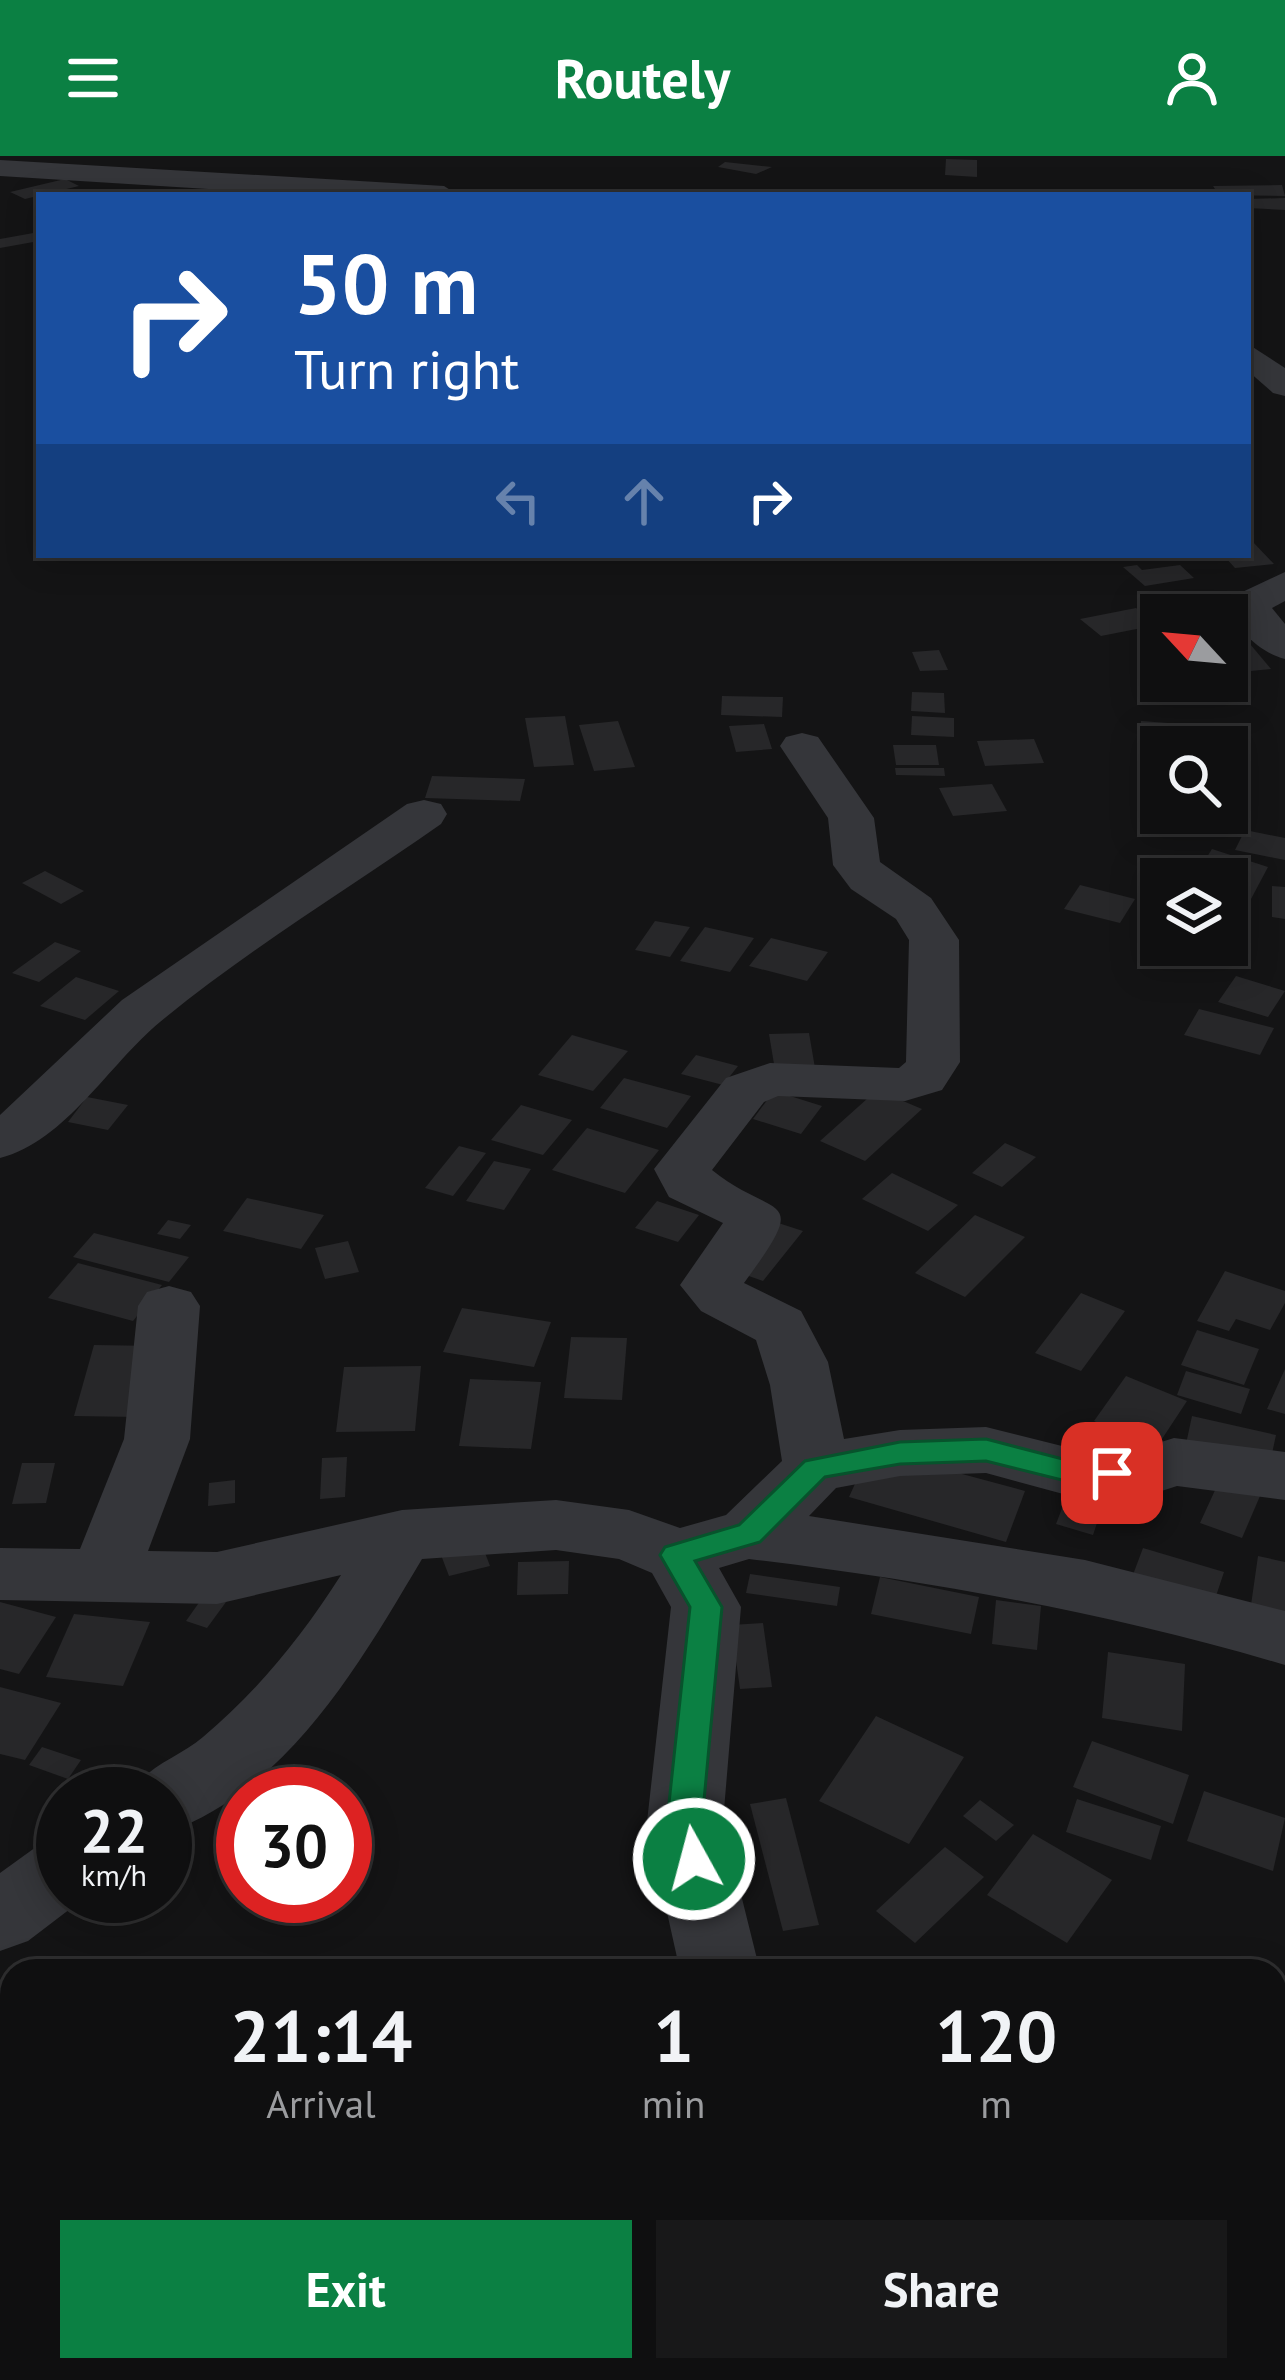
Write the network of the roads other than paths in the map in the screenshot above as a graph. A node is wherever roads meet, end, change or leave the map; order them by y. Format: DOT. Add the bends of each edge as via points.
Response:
graph roads {
  1 [pos="158,166"];
  2 [pos="0,168"];
  3 [pos="414,192"];
  4 [pos="1251,357"];
  5 [pos="1285,386"];
  6 [pos="1285,584"];
  7 [pos="1285,646"];
  8 [pos="802,746"];
  9 [pos="424,814"];
  10 [pos="0,1141"];
  11 [pos="169,1306"];
  12 [pos="816,1468"];
  13 [pos="1285,1476"];
  14 [pos="402,1534"];
  15 [pos="749,1534"];
  16 [pos="676,1555"];
  17 [pos="0,1574"];
  18 [pos="104,1576"];
  19 [pos="1285,1638"];
  20 [pos="192,1784"];
  21 [pos="36,1890"];
  22 [pos="0,1917"];
  23 [pos="717,1959"];
  1 -- 2 [label="street"];
  1 -- 3 [label="street"];
  4 -- 5 [label="street"];
  6 -- 7 [label="street" via="1250,604 1254,620"];
  8 -- 12 [label="street" via="851,818 847,850 860,874 926,923 935,942 933,1063 923,1078 904,1085 770,1078 746,1090 682,1169 689,1184 753,1215 751,1232 710,1286 788,1334"];
  9 -- 10 [label="street" via="141,1011"];
  11 -- 18 [label="street" via="158,1439"];
  12 -- 13 [label="street" via="900,1453 986,1450 1078,1474 1146,1472 1174,1462"];
  12 -- 15 [label="street"];
  14 -- 16 [label="street" via="556,1525 629,1535"];
  14 -- 18 [label="street" via="217,1578"];
  14 -- 20 [label="street" via="321,1666 228,1760"];
  15 -- 16 [label="street"];
  15 -- 19 [label="street" via="920,1553 1130,1592"];
  16 -- 23 [label="street" via="706,1607 685,1822"];
  17 -- 18 [label="street"];
  21 -- 22 [label="street"];
}
